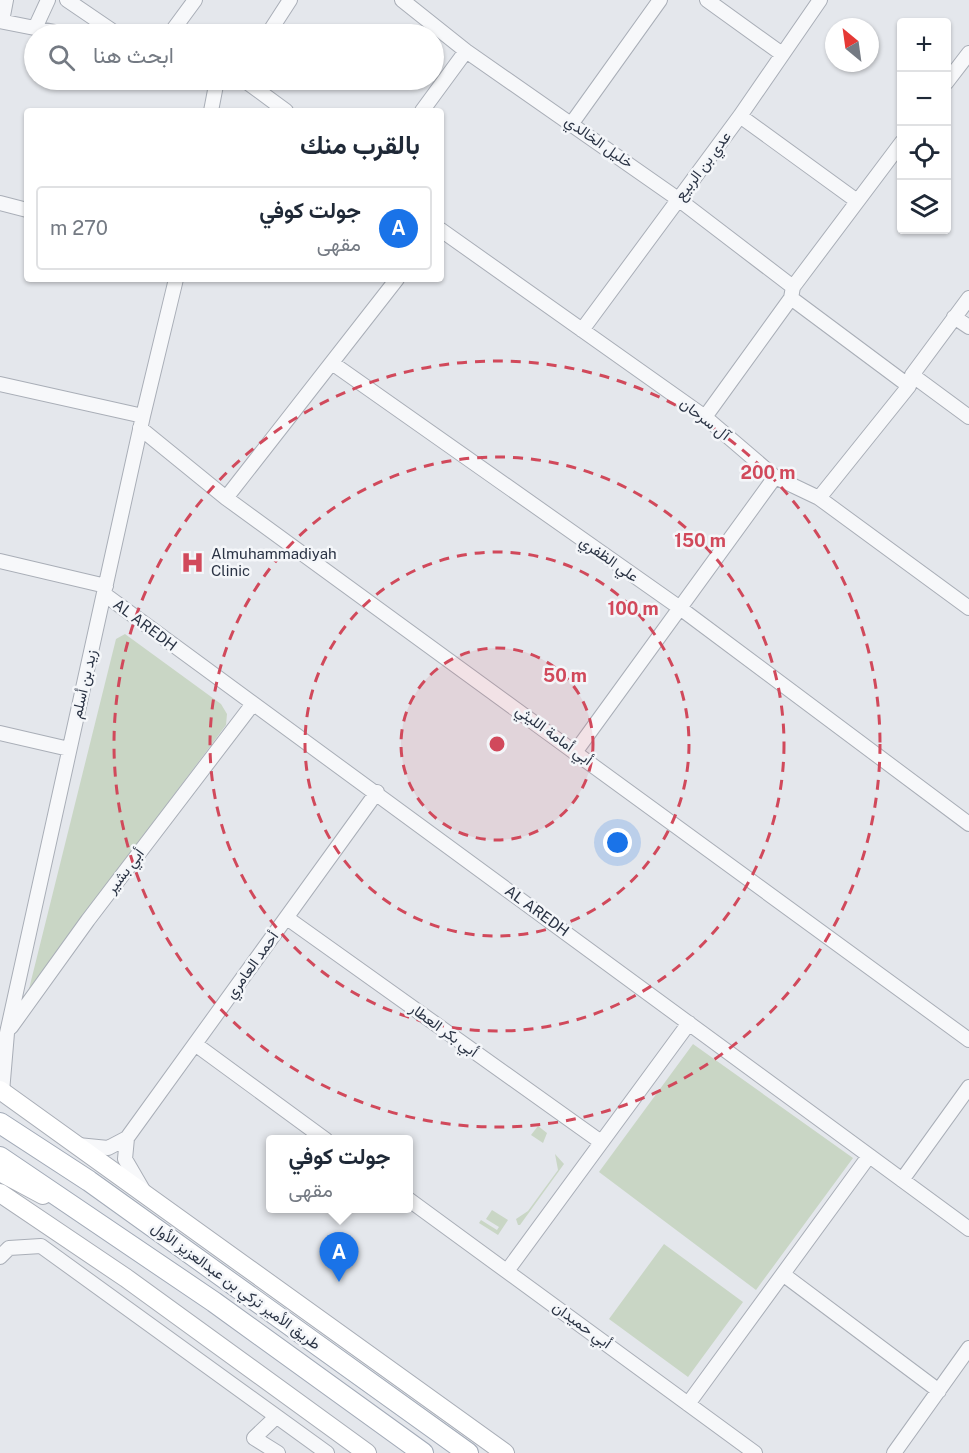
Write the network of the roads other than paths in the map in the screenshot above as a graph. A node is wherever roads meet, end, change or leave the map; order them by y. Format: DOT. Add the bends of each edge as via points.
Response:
graph roads {
  1 [pos="6,0"];
  2 [pos="48,0"];
  3 [pos="67,0"];
  4 [pos="195,0"];
  5 [pos="290,0"];
  6 [pos="402,0"];
  7 [pos="660,0"];
  8 [pos="707,0"];
  9 [pos="820,0"];
  10 [pos="1,21"];
  11 [pos="24,24"];
  12 [pos="37,24"];
  13 [pos="102,24"];
  14 [pos="177,24"];
  15 [pos="274,24"];
  16 [pos="432,24"];
  17 [pos="444,33"];
  18 [pos="466,51"];
  19 [pos="969,53"];
  20 [pos="782,54"];
  21 [pos="951,76"];
  22 [pos="444,81"];
  23 [pos="215,90"];
  24 [pos="258,90"];
  25 [pos="437,90"];
  26 [pos="212,108"];
  27 [pos="282,108"];
  28 [pos="424,108"];
  29 [pos="740,116"];
  30 [pos="572,123"];
  31 [pos="897,149"];
  32 [pos="678,199"];
  33 [pos="857,201"];
  34 [pos="0,203"];
  35 [pos="24,209"];
  36 [pos="444,232"];
  37 [pos="175,282"];
  38 [pos="395,282"];
  39 [pos="792,292"];
  40 [pos="969,298"];
  41 [pos="954,317"];
  42 [pos="969,327"];
  43 [pos="582,330"];
  44 [pos="333,363"];
  45 [pos="910,380"];
  46 [pos="0,384"];
  47 [pos="705,417"];
  48 [pos="969,417"];
  49 [pos="141,422"];
  50 [pos="775,477"];
  51 [pos="226,498"];
  52 [pos="819,498"];
  53 [pos="0,561"];
  54 [pos="105,590"];
  55 [pos="680,608"];
  56 [pos="969,608"];
  57 [pos="252,705"];
  58 [pos="0,734"];
  59 [pos="69,750"];
  60 [pos="576,751"];
  61 [pos="377,792"];
  62 [pos="969,824"];
  63 [pos="286,918"];
  64 [pos="688,1023"];
  65 [pos="3,1036"];
  66 [pos="969,1040"];
  67 [pos="195,1044"];
  68 [pos="969,1087"];
  69 [pos="1,1091"];
  70 [pos="0,1123"];
  71 [pos="319,1135"];
  72 [pos="127,1138"];
  73 [pos="601,1143"];
  74 [pos="75,1145"];
  75 [pos="869,1156"];
  76 [pos="0,1157"];
  77 [pos="0,1172"];
  78 [pos="902,1180"];
  79 [pos="0,1193"];
  80 [pos="148,1198"];
  81 [pos="413,1203"];
  82 [pos="969,1229"];
  83 [pos="113,1232"];
  84 [pos="0,1257"];
  85 [pos="507,1271"];
  86 [pos="784,1275"];
  87 [pos="969,1348"];
  88 [pos="939,1391"];
  89 [pos="688,1404"];
  90 [pos="276,1417"];
  91 [pos="278,1453"];
  92 [pos="327,1453"];
  93 [pos="367,1453"];
  94 [pos="423,1453"];
  95 [pos="468,1453"];
  96 [pos="505,1453"];
  97 [pos="755,1453"];
  98 [pos="894,1453"];
  1 -- 10 [label="street"];
  2 -- 12 [label="street"];
  3 -- 13 [label="street"];
  4 -- 14 [label="street"];
  5 -- 15 [label="street"];
  6 -- 16 [label="street, خليل الخالدي"];
  7 -- 30 [label="street"];
  8 -- 20 [label="street"];
  9 -- 20 [label="street, عدي بن الربيع"];
  10 -- 11 [label="street"];
  17 -- 18 [label="street, خليل الخالدي"];
  18 -- 22 [label="street"];
  18 -- 30 [label="street, خليل الخالدي"];
  19 -- 21 [label="street"];
  20 -- 29 [label="street, عدي بن الربيع"];
  23 -- 26 [label="street"];
  24 -- 27 [label="street"];
  25 -- 28 [label="street"];
  29 -- 32 [label="street, عدي بن الربيع"];
  29 -- 33 [label="street"];
  30 -- 32 [label="street, خليل الخالدي"];
  31 -- 33 [label="street"];
  32 -- 39 [label="street, خليل الخالدي"];
  32 -- 43 [label="street, عدي بن الربيع"];
  33 -- 39 [label="street"];
  34 -- 35 [label="street"];
  36 -- 43 [label="street, آل سرحان"];
  37 -- 49 [label="street, زيد بن أسلم"];
  38 -- 44 [label="street"];
  39 -- 45 [label="street, خليل الخالدي"];
  39 -- 47 [label="street"];
  40 -- 41 [label="street"];
  41 -- 42 [label="street"];
  41 -- 45 [label="street"];
  43 -- 47 [label="street, آل سرحان"];
  44 -- 51 [label="street"];
  44 -- 55 [label="street, علي الظفري"];
  45 -- 48 [label="street, خليل الخالدي"];
  45 -- 52 [label="street"];
  46 -- 49 [label="street"];
  47 -- 50 [label="street, آل سرحان"];
  49 -- 51 [label="street, أبي أمامة الليثي"];
  49 -- 54 [label="street, زيد بن أسلم"];
  50 -- 52 [label="street, آل سرحان"];
  50 -- 55 [label="street"];
  51 -- 60 [label="street, أبي أمامة الليثي"];
  52 -- 56 [label="street, آل سرحان"];
  53 -- 54 [label="street"];
  54 -- 57 [label="street, AL AREDH"];
  54 -- 59 [label="street, زيد بن أسلم"];
  55 -- 60 [label="street"];
  55 -- 62 [label="street, علي الظفري"];
  57 -- 61 [label="street, AL AREDH"];
  57 -- 65 [label="street, أبي بشير"];
  58 -- 59 [label="street"];
  59 -- 65 [label="street, زيد بن أسلم"];
  60 -- 66 [label="street, أبي أمامة الليثي"];
  61 -- 63 [label="street, أحمد العامري"];
  61 -- 64 [label="street, AL AREDH"];
  63 -- 67 [label="street, أحمد العامري"];
  63 -- 73 [label="street, أبي بكر العطار"];
  64 -- 73 [label="street"];
  64 -- 75 [label="street, AL AREDH"];
  65 -- 69 [label="street, زيد بن أسلم"];
  67 -- 71 [label="street"];
  67 -- 72 [label="street, أحمد العامري"];
  68 -- 78 [label="street"];
  69 -- 74 [label="main road"];
  70 -- 95 [label="main road, طريق الأمير تركي بن عبدالعزيز الأول" via="89,1181"];
  72 -- 74 [label="street" via="108,1148"];
  72 -- 80 [label="street" via="125,1159"];
  73 -- 85 [label="street"];
  74 -- 80 [label="main road"];
  75 -- 78 [label="street, AL AREDH"];
  75 -- 86 [label="street"];
  76 -- 83 [label="main road, طريق الأمير تركي بن عبدالعزيز الأول"];
  77 -- 83 [label="main road"];
  78 -- 82 [label="street, AL AREDH"];
  79 -- 93 [label="main road" via="126,1278"];
  80 -- 96 [label="main road"];
  81 -- 85 [label="street, أبي حميدان"];
  83 -- 94 [label="main road, طريق الأمير تركي بن عبدالعزيز الأول"];
  84 -- 90 [label="street" via="9,1248 41,1246"];
  85 -- 89 [label="street, أبي حميدان"];
  86 -- 88 [label="street"];
  86 -- 89 [label="street"];
  87 -- 88 [label="street"];
  88 -- 98 [label="street"];
  89 -- 97 [label="street, أبي حميدان"];
  90 -- 91 [label="street" via="254,1438"];
  90 -- 92 [label="street"];
}
